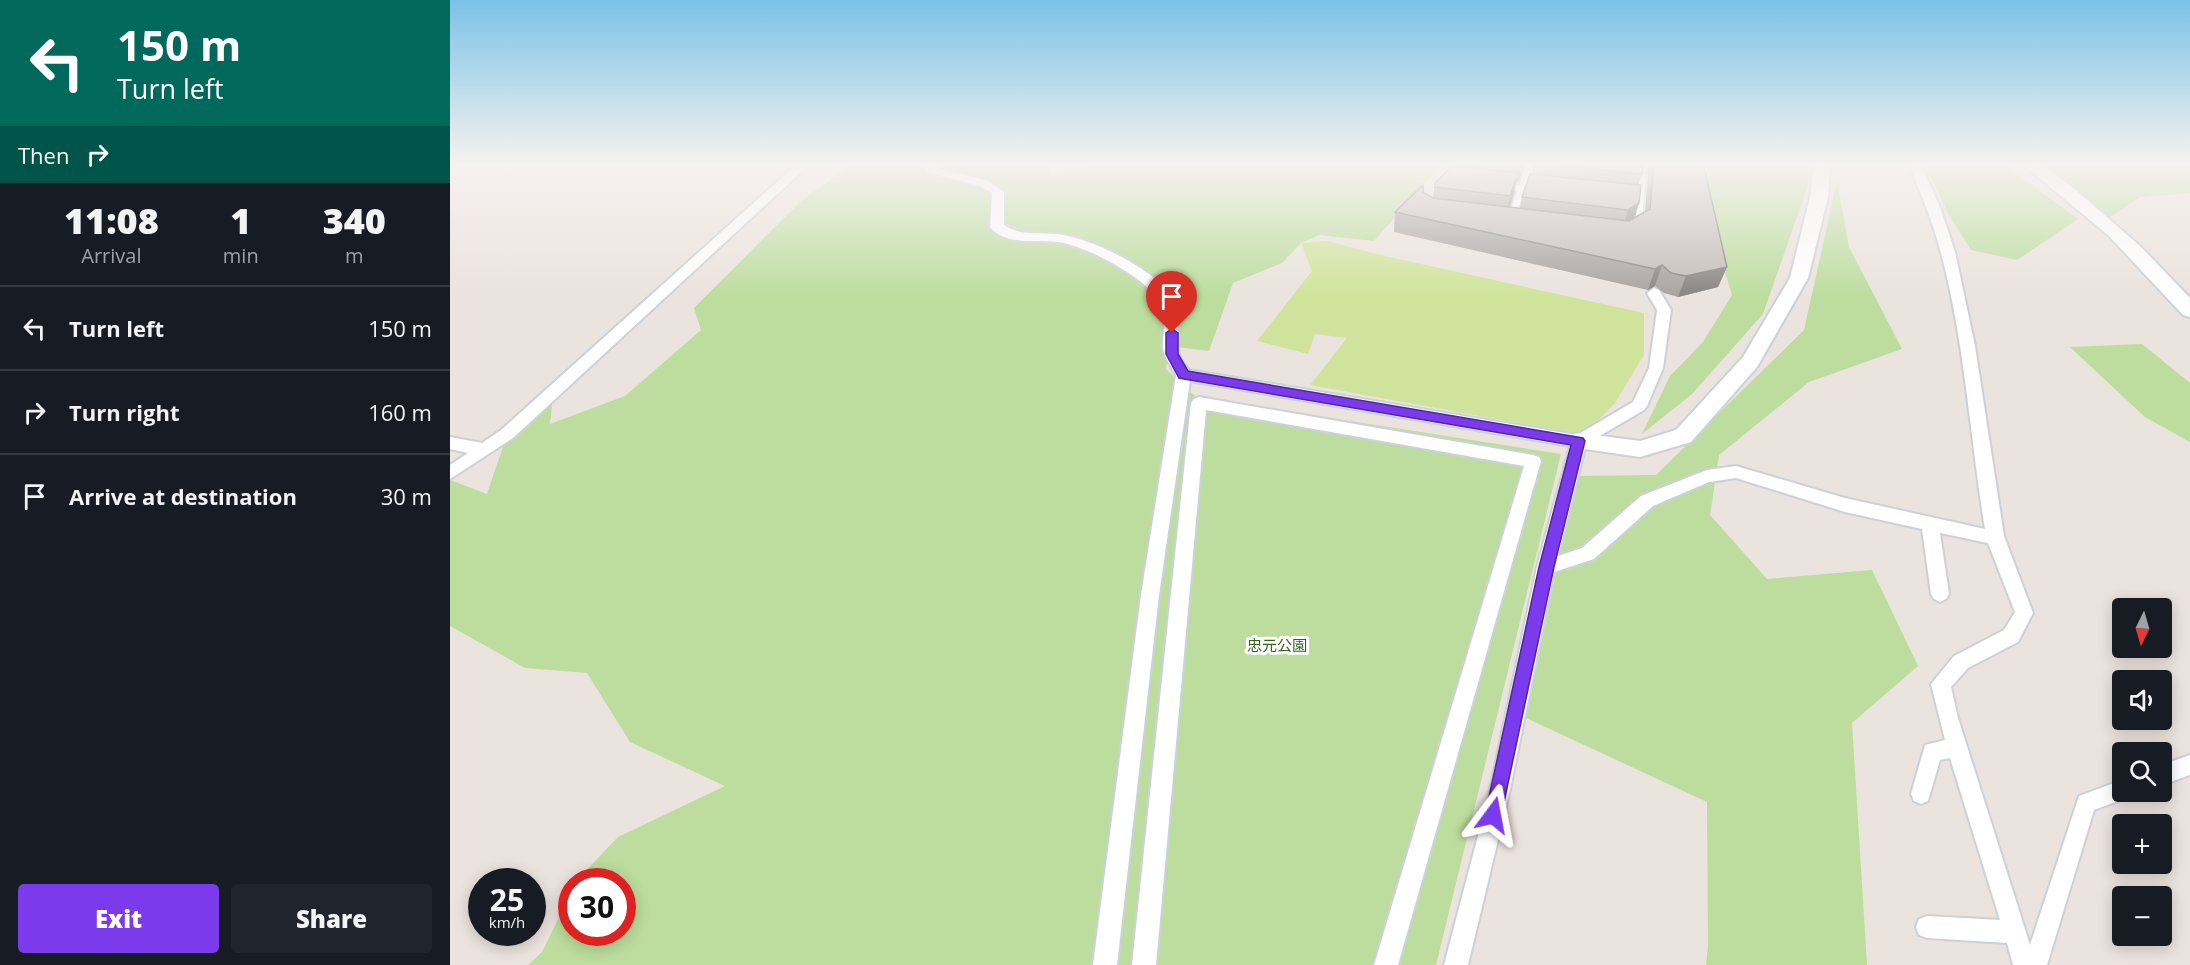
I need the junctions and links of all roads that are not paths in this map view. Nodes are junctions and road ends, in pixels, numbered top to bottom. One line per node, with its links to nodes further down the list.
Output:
1 (756, 208): 15 (street)
2 (998, 208): 12 (street)
3 (1514, 208): 8 (lane)
4 (1639, 208): 9 (lane)
5 (1816, 208): 13 (street)
6 (1933, 208): 18 (street)
7 (2085, 208): 11 (street)
8 (1522, 224)
9 (1633, 232)
10 (1654, 293): 13 (street)
11 (2190, 309)
12 (1184, 375): 13 (street); 28 (street)
13 (1579, 441): 19 (street)
14 (450, 443): 15 (street)
15 (485, 450): 16 (street)
16 (450, 473)
17 (1930, 524): 18 (street); 19 (street); 20 (street)
18 (1996, 538): 21 (street)
19 (1546, 567): 31 (street)
20 (1940, 594)
21 (1956, 747): 24 (street); 27 (street)
22 (2190, 765): 23 (street)
23 (2172, 771)
24 (1921, 794)
25 (2112, 794): 33 (street)
26 (1927, 927): 27 (street)
27 (2014, 932): 32 (street)
28 (1105, 965)
29 (1144, 965): 30 (street)
30 (1386, 965)
31 (1456, 965)
32 (2025, 965)
33 (2035, 965)

